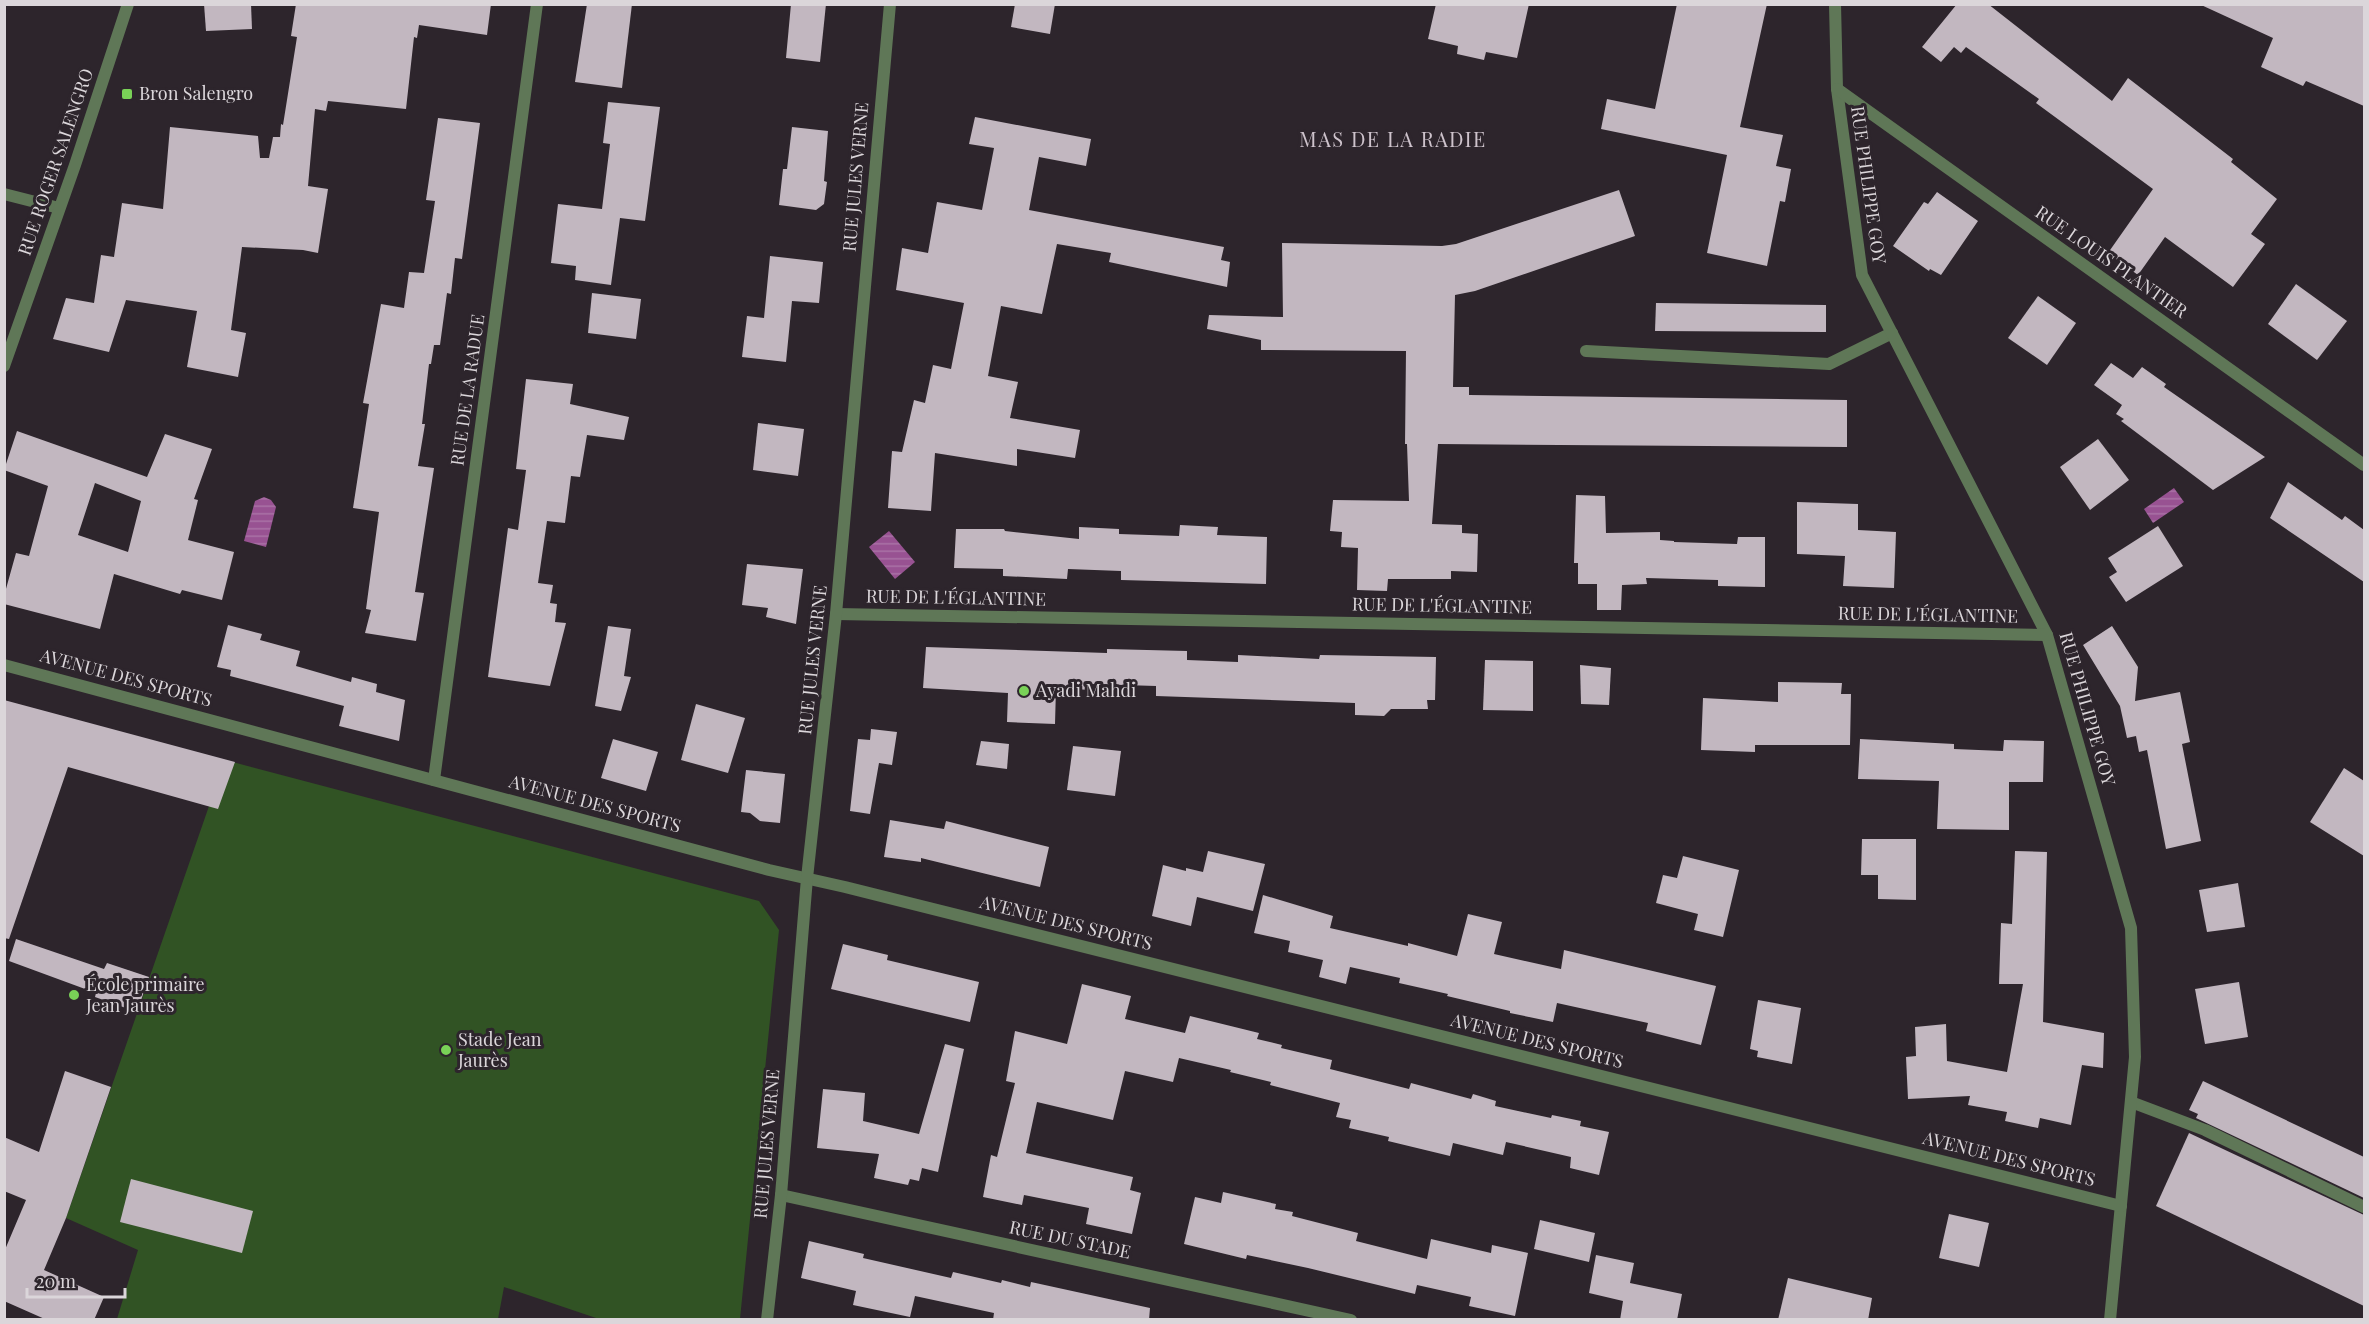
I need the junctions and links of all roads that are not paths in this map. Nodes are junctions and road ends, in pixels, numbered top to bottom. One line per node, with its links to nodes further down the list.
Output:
1 (128, 4): 7 (street, RUE ROGER SALENGRO)
2 (537, 4): 15 (street, RUE DE LA RADUE)
3 (890, 4): 12 (street, RUE JULES VERNE)
4 (1834, 4): 5 (street, RUE PHILIPPE GOY)
5 (1837, 89): 8 (street, RUE PHILIPPE GOY); 11 (street, RUE LOUIS PLANTIER)
6 (4, 195): 7 (street)
7 (59, 208): 10 (street, RUE ROGER SALENGRO)
8 (1892, 333): 9 (street); 13 (street, RUE PHILIPPE GOY)
9 (1586, 351)
10 (4, 366)
11 (2364, 465)
12 (836, 614): 13 (street, RUE DE L'ÉGLANTINE); 16 (street, RUE JULES VERNE)
13 (2047, 635): 17 (street, RUE PHILIPPE GOY)
14 (4, 664): 15 (street, AVENUE DES SPORTS)
15 (434, 780): 16 (street, AVENUE DES SPORTS)
16 (807, 878): 18 (street, RUE JULES VERNE); 19 (street, AVENUE DES SPORTS)
17 (2131, 1102): 19 (street, RUE PHILIPPE GOY); 20 (street)
18 (781, 1195): 21 (street, RUE JULES VERNE); 22 (street, RUE DU STADE)
19 (2121, 1206): 23 (street, RUE PHILIPPE GOY)
20 (2364, 1207)
21 (768, 1320)
22 (1352, 1320)
23 (2110, 1320)

